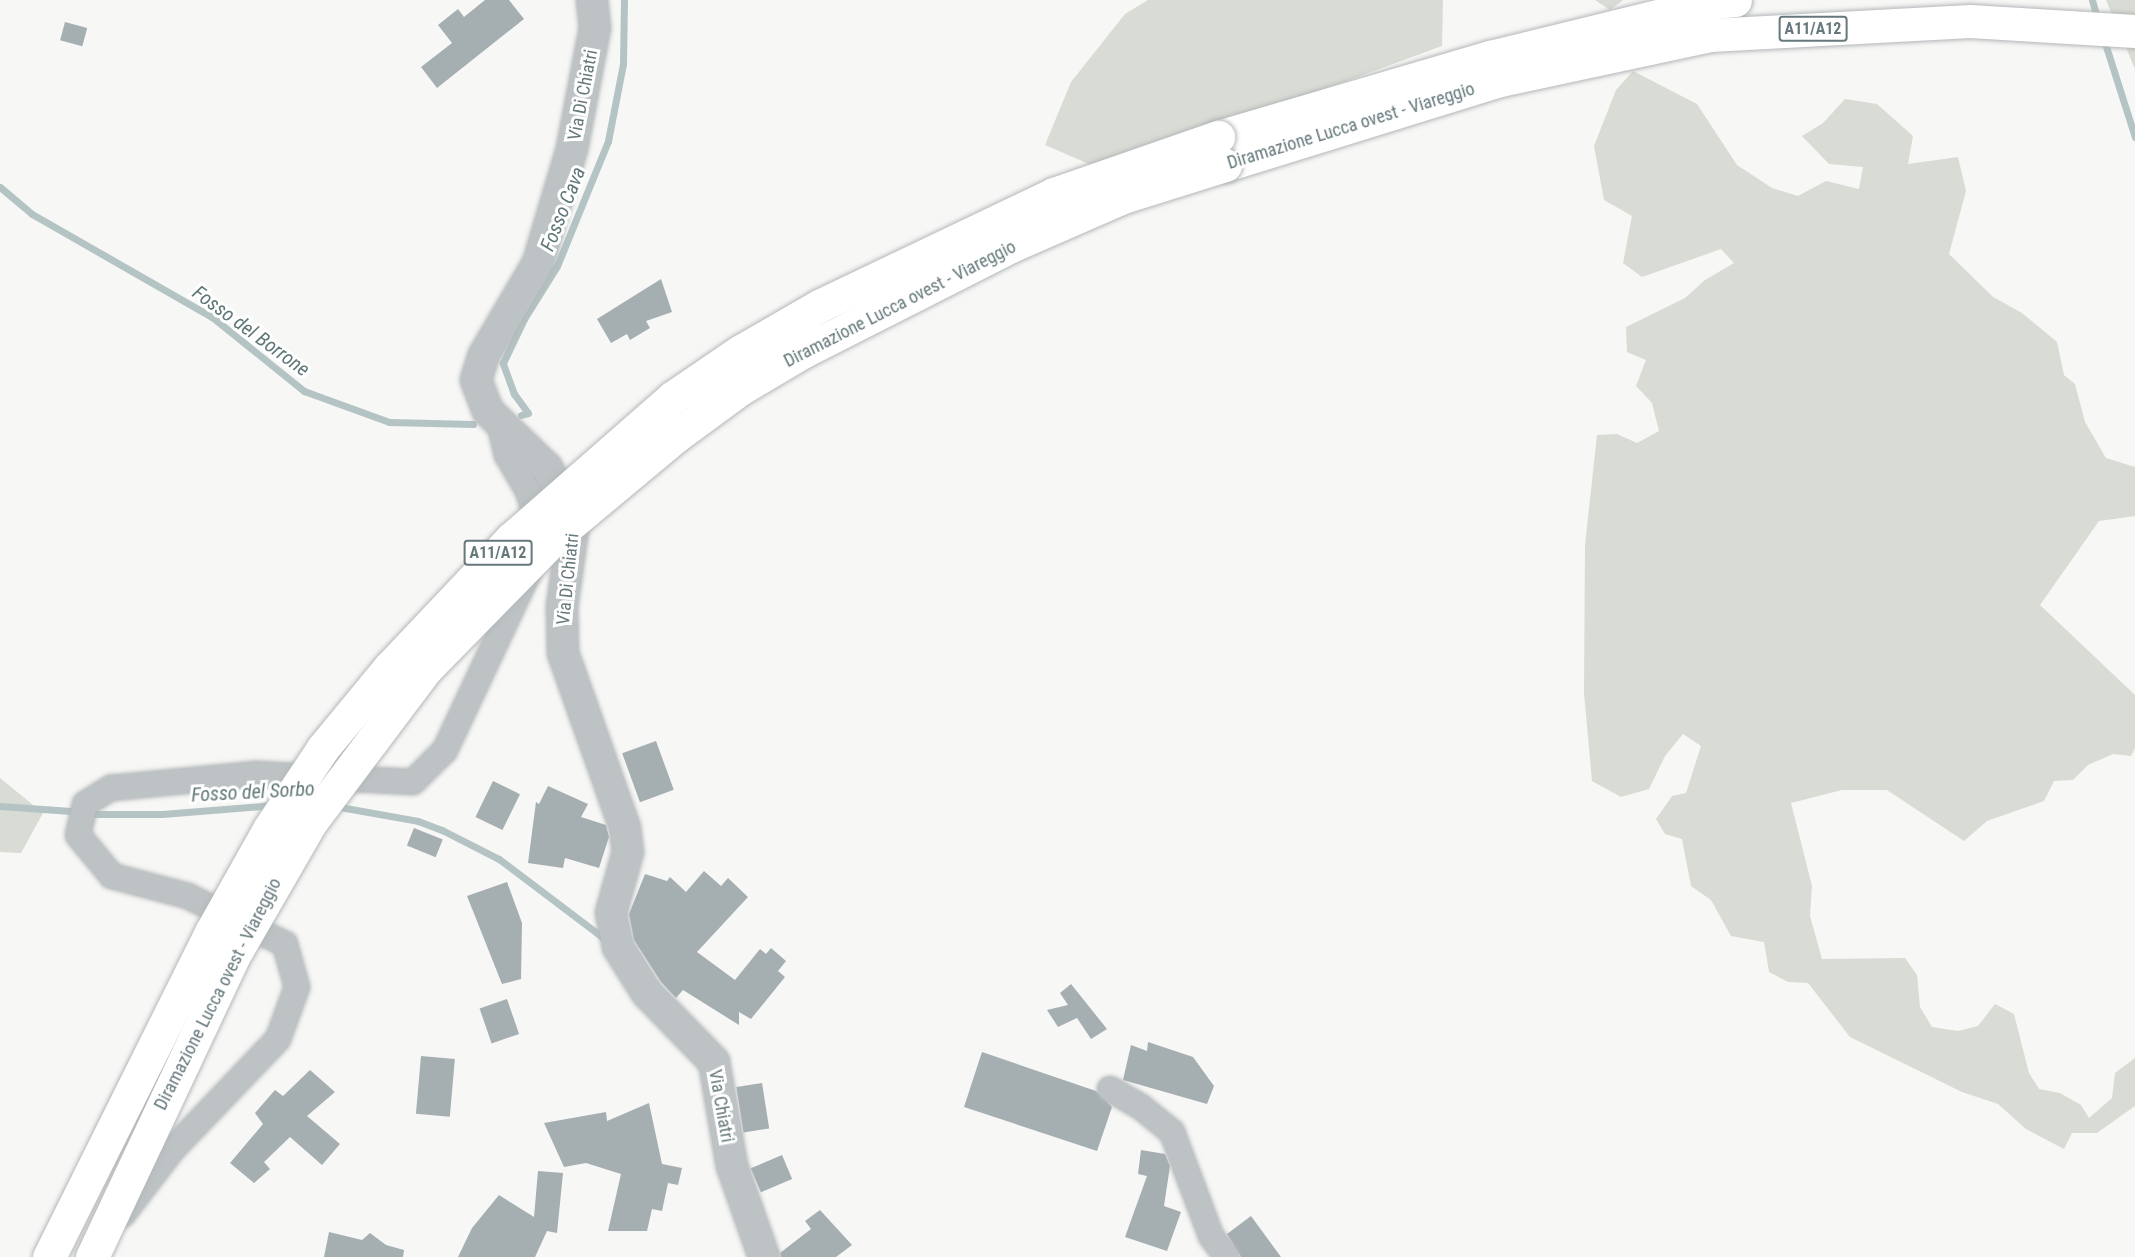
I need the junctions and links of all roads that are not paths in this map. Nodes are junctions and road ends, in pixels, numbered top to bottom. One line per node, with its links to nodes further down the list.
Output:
1 (592, 0): 6 (street, Via Di Chiatri)
2 (1735, 0): 4 (highway, Diramazione Lucca ovest - Viareggio / A11/A12)
3 (2135, 31): 4 (highway, Diramazione Lucca ovest - Viareggio / A11/A12)
4 (1493, 69): 5 (highway, Diramazione Lucca ovest - Viareggio / A11/A12)
5 (1222, 151): 10 (highway, Diramazione Lucca ovest - Viareggio / A11/A12, bridge); 11 (highway, Diramazione Lucca ovest - Viareggio / A11/A12, bridge)
6 (499, 421): 7 (street, Via Di Chiatri); 11 (street)
7 (611, 913): 9 (street, Via Chiatri)
8 (1110, 1089): 12 (street)
9 (760, 1256)
10 (50, 1257)
11 (91, 1257)
12 (1227, 1257)

